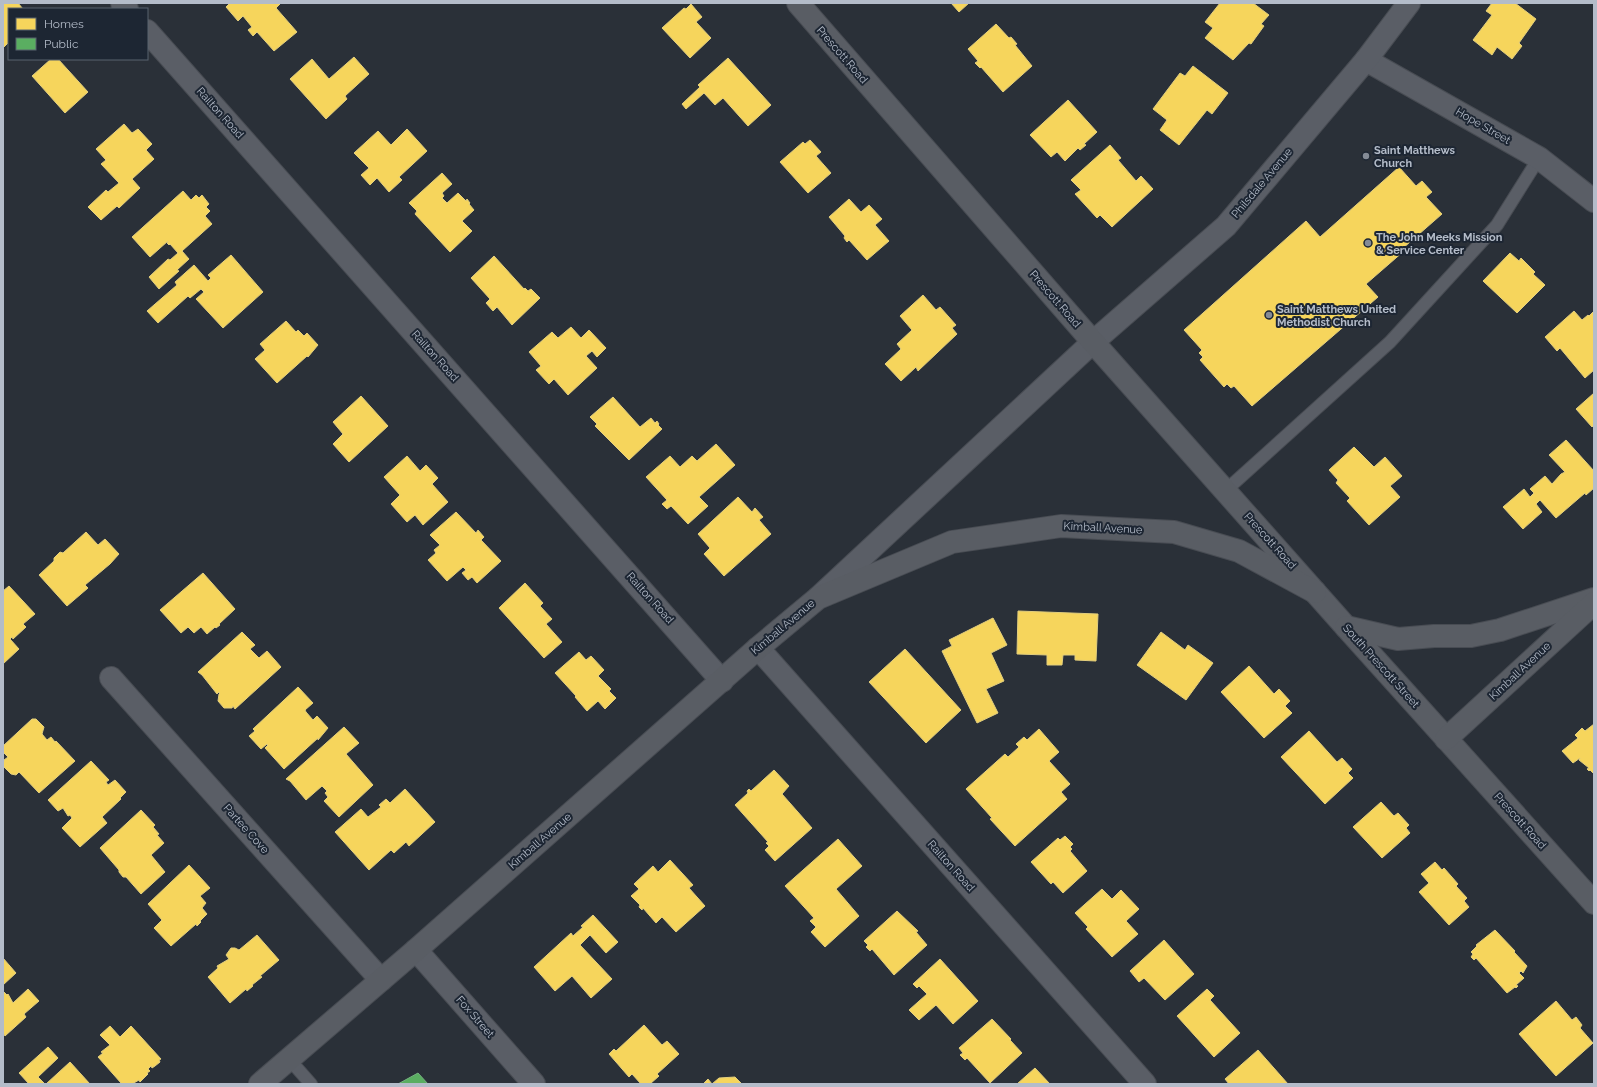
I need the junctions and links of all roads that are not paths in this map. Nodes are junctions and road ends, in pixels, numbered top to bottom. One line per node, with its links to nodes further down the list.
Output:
1 (798, 3): 7 (main road, Prescott Road)
2 (1409, 3): 4 (street, Philsdale Avenue)
3 (148, 32): 16 (street, Railton Road)
4 (1366, 60): 5 (street, Hope Street); 7 (street, Philsdale Avenue)
5 (1539, 158): 6 (street, Hope Street); 8 (lane)
6 (1594, 201)
7 (1093, 342): 8 (main road, Prescott Road); 10 (street, Kimball Avenue)
8 (1225, 491): 9 (main road, Prescott Road)
9 (1315, 592): 10 (main road, Kimball Avenue); 13 (main road, South Prescott Street)
10 (818, 598): 14 (main road, Kimball Avenue)
11 (1594, 599): 13 (main road)
12 (1594, 603): 17 (main road, Kimball Avenue)
13 (1346, 627): 17 (main road, South Prescott Street)
14 (758, 648): 16 (main road, Kimball Avenue); 25 (street, Railton Road)
15 (111, 678): 20 (street, Partee Cove)
16 (722, 681): 19 (main road, Kimball Avenue)
17 (1446, 739): 18 (main road, Prescott Road)
18 (1594, 903)
19 (416, 950): 20 (main road, Kimball Avenue); 24 (street, Fox Street)
20 (381, 980): 21 (main road, Kimball Avenue)
21 (289, 1059): 22 (main road, Kimball Avenue); 23 (lane)
22 (260, 1084)
23 (311, 1084)
24 (534, 1084)
25 (1144, 1084)

